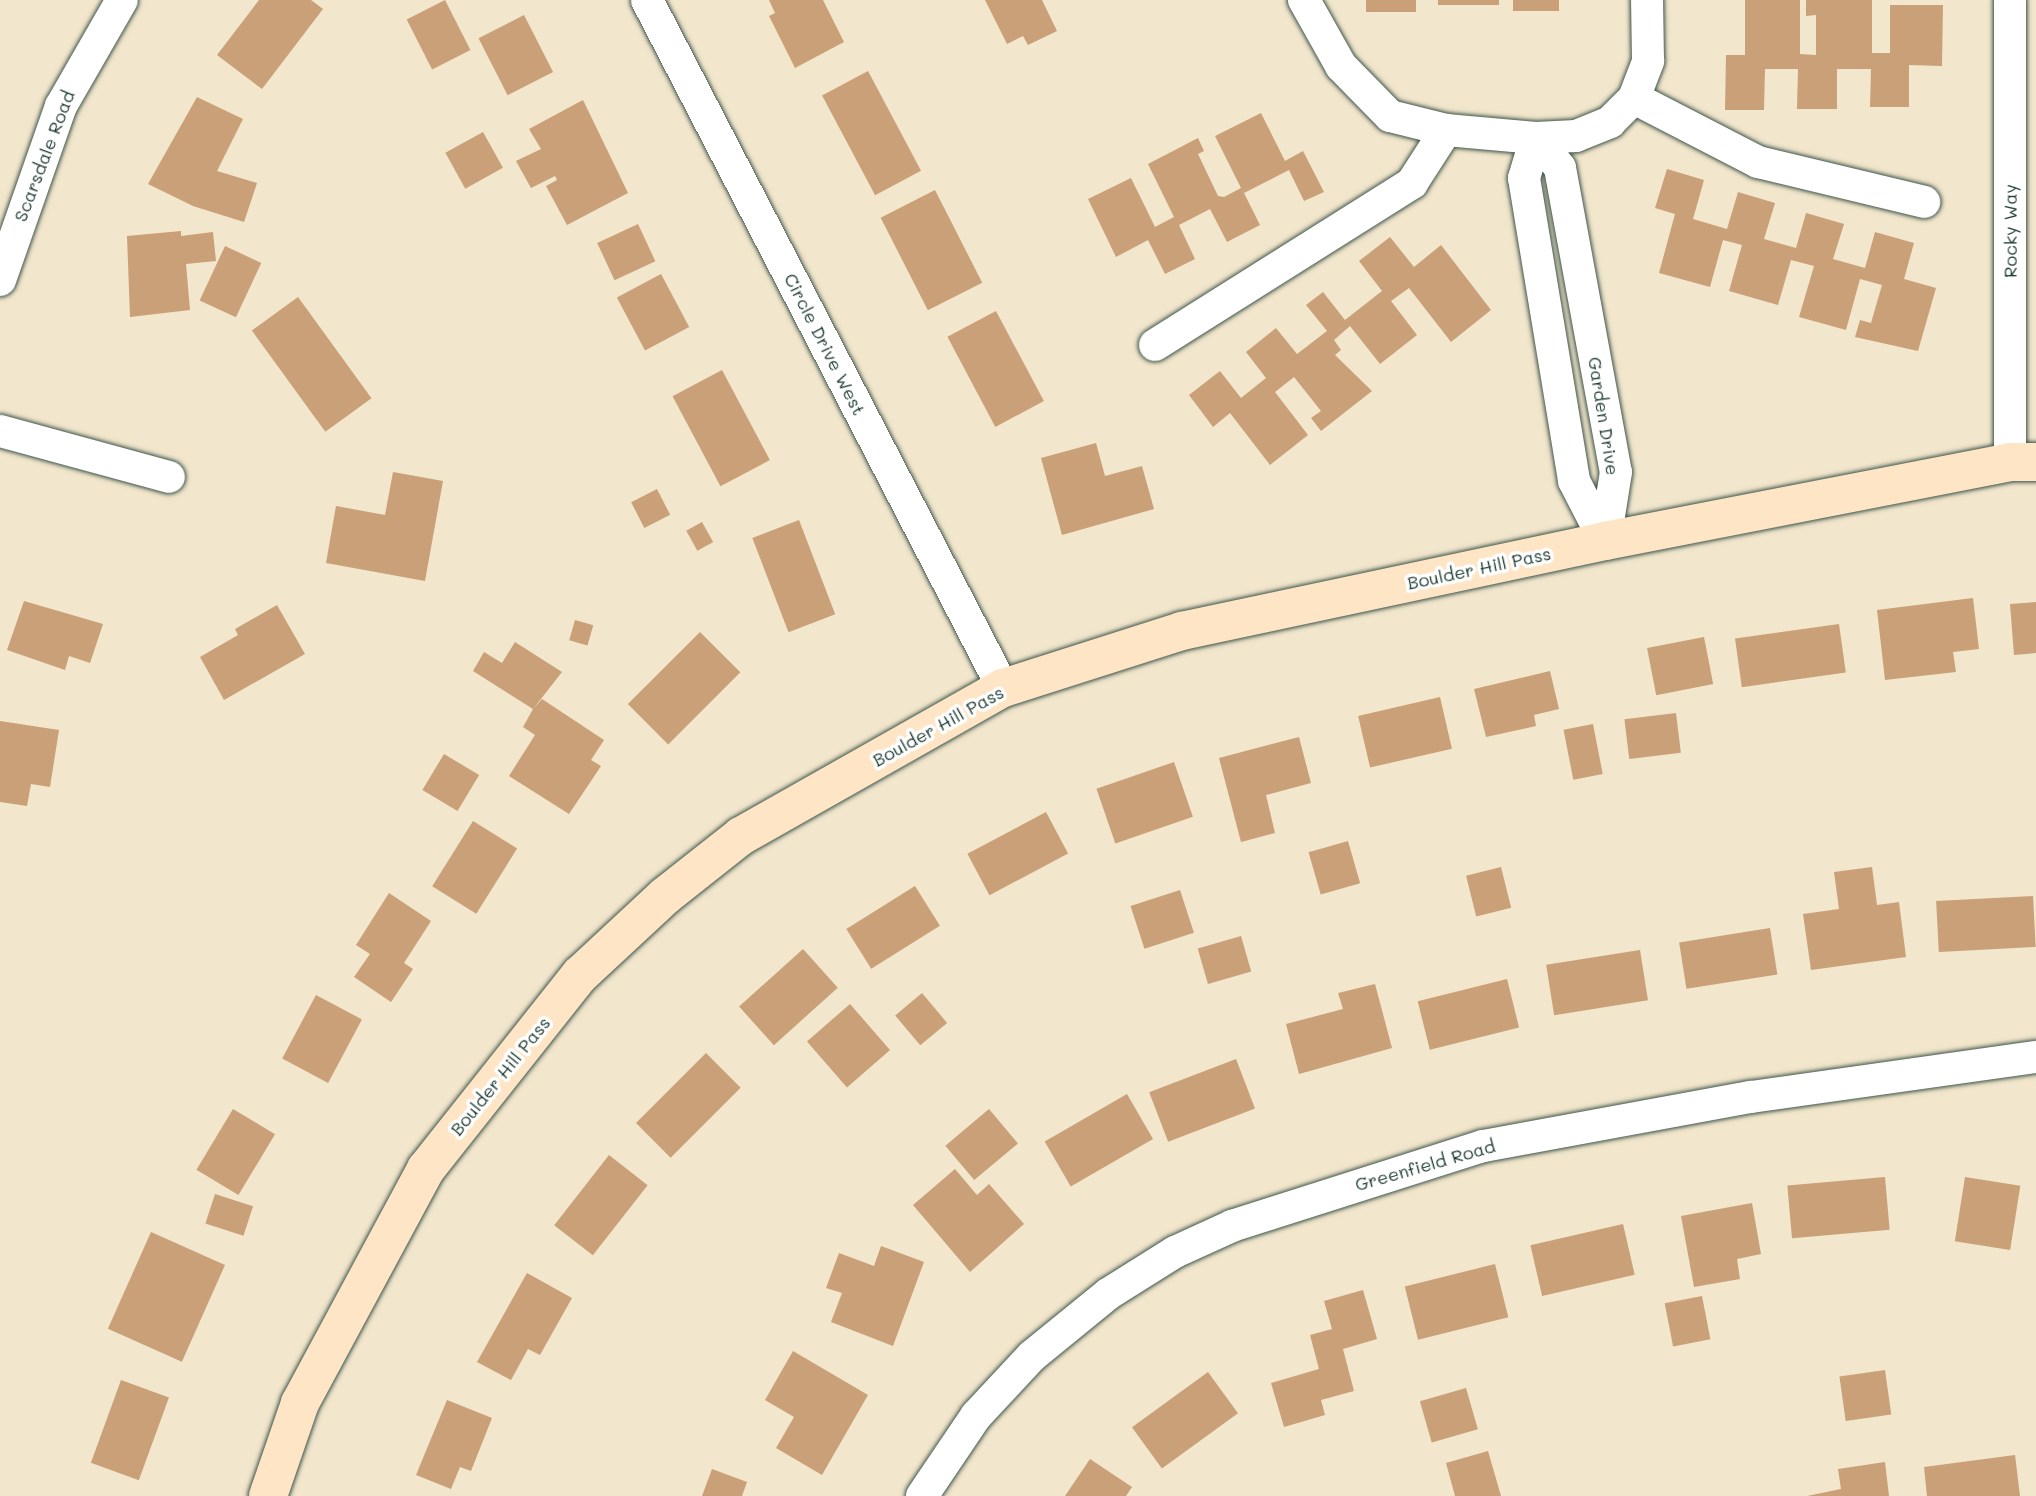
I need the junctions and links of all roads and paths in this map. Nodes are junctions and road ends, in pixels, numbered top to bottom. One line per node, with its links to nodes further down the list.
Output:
1 (122, 0): 10 (street, Scarsdale Road)
2 (647, 0): 16 (street, Circle Drive West)
3 (1304, 0): 7 (street)
4 (1647, 0): 6 (street)
5 (2010, 0): 13 (street, Rocky Way)
6 (1634, 98): 8 (street); 9 (street)
7 (1446, 130): 8 (street); 11 (street)
8 (1536, 138): 15 (street); 15 (street, Garden Drive)
9 (1924, 202)
10 (0, 280)
11 (1155, 345)
12 (0, 431): 14 (street)
13 (2023, 462): 15 (street, Boulder Hill Pass)
14 (169, 477)
15 (1605, 541): 16 (street, Boulder Hill Pass)
16 (1003, 688): 18 (street, Boulder Hill Pass)
17 (2036, 1057): 19 (street, Greenfield Road)
18 (268, 1496)
19 (922, 1496)

